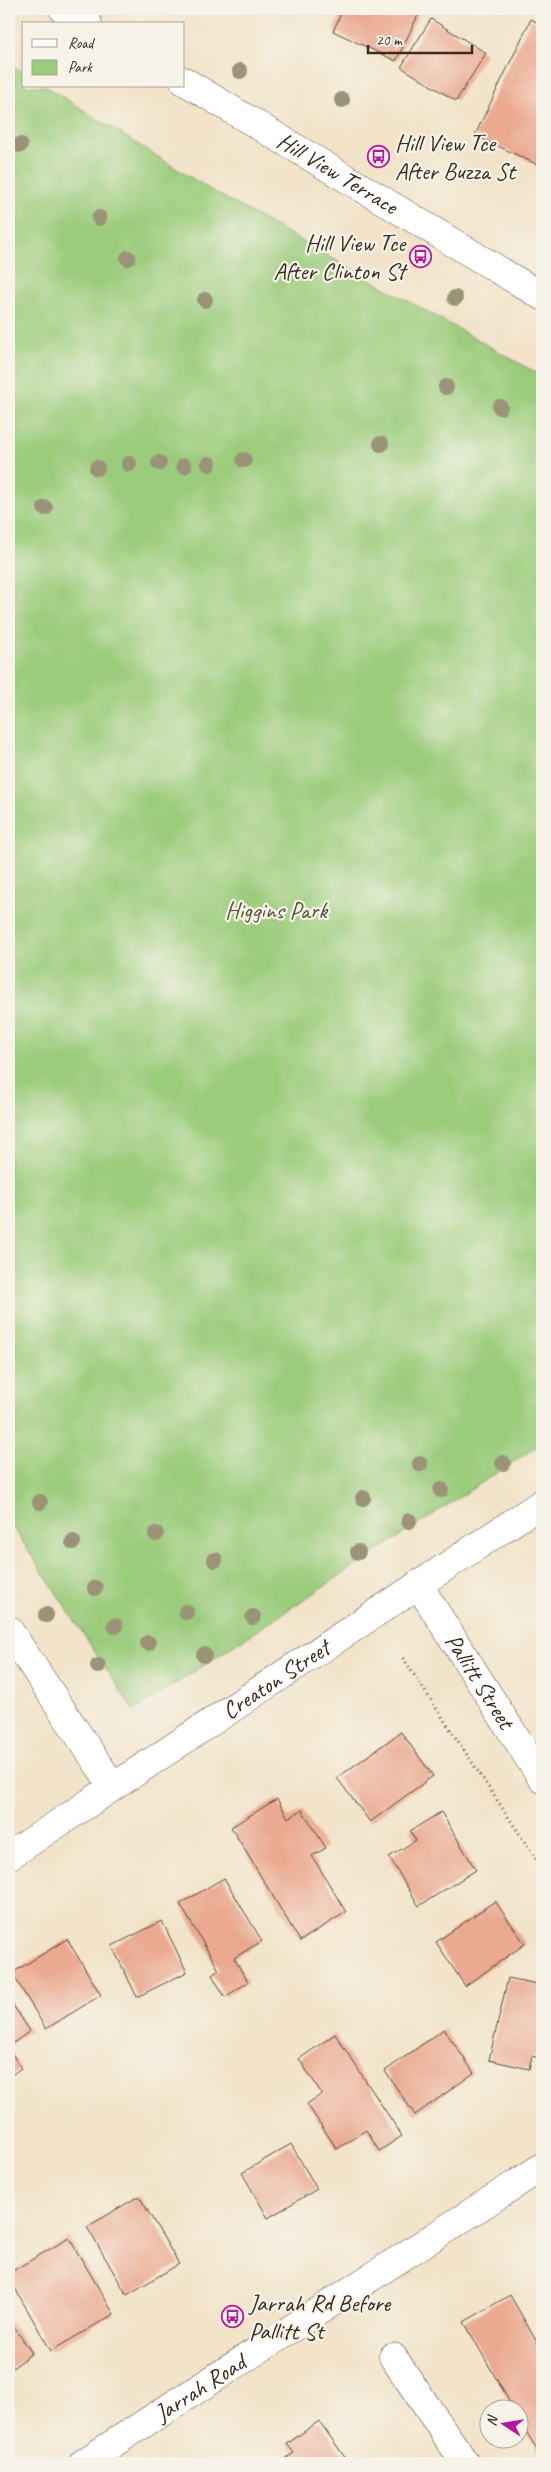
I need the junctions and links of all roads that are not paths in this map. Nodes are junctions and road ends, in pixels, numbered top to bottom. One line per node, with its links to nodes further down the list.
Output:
1 (63, 9): 2 (street)
2 (85, 22)
3 (185, 82): 4 (street, Hill View Terrace)
4 (542, 296)
5 (542, 1504): 6 (street, Creaton Street)
6 (418, 1584): 8 (street, Pallitt Street); 9 (street, Creaton Street)
7 (9, 1630): 9 (street)
8 (542, 1779)
9 (113, 1787): 10 (street, Creaton Street)
10 (9, 1856)
11 (542, 2167): 13 (street, Jarrah Road)
12 (393, 2357): 14 (street)
13 (83, 2463)
14 (466, 2463)

